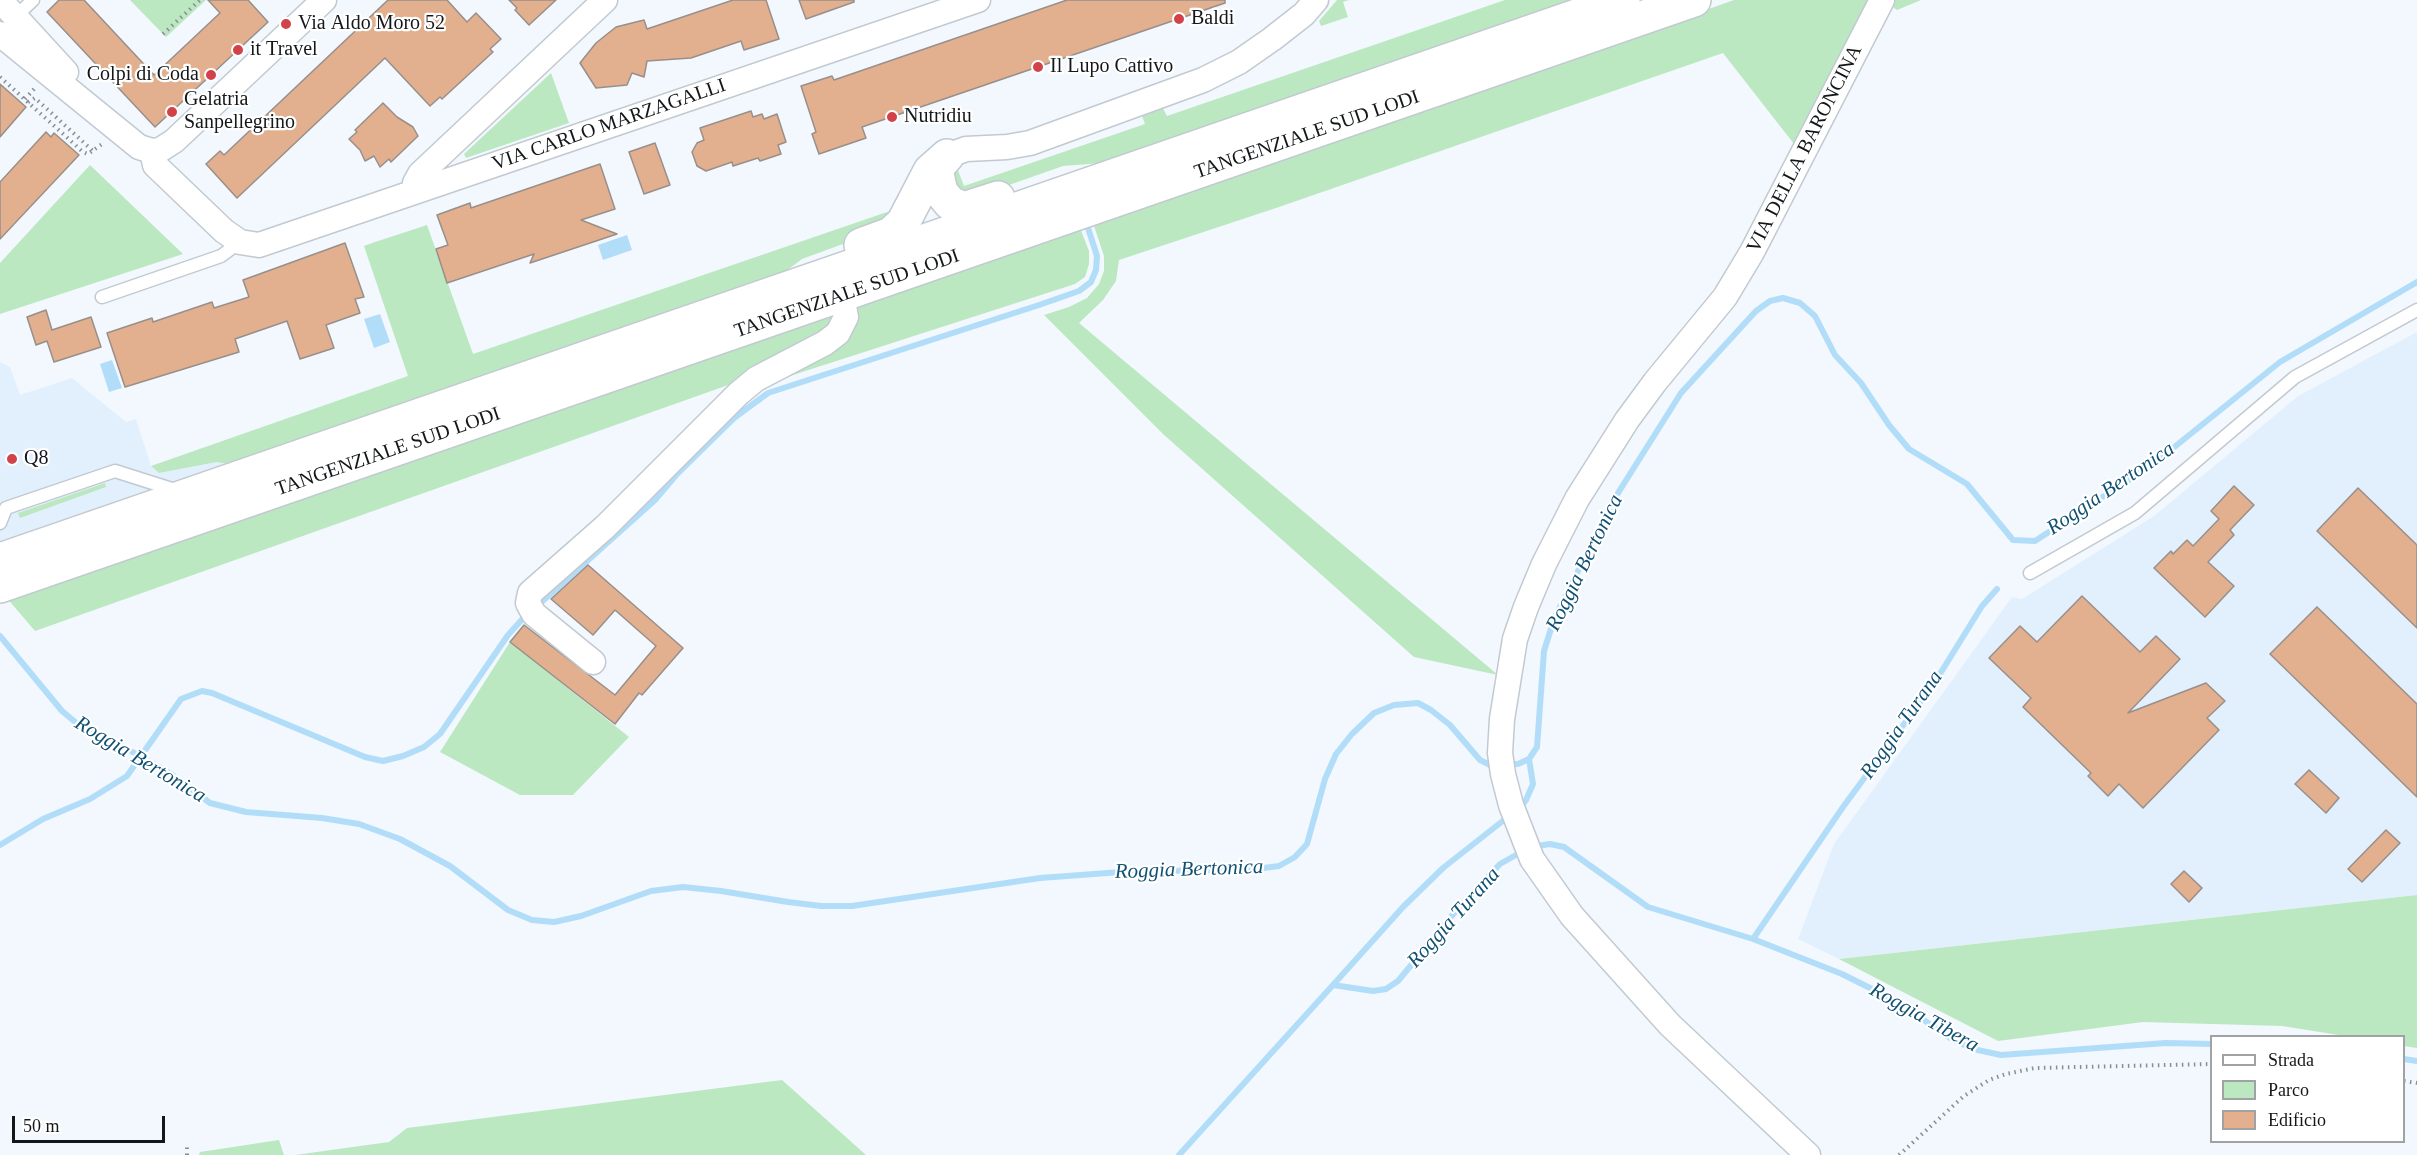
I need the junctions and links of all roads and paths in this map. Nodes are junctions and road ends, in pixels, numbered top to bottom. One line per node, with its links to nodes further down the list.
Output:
1 (33, 0): 10 (lane)
2 (200, 0): 11 (path)
3 (324, 0): 16 (street)
4 (605, 0): 20 (street)
5 (978, 0): 20 (street, VIA CARLO MARZAGALLI)
6 (1316, 0): 18 (street)
7 (1623, 0): 19 (highway, TANGENZIALE SUD LODI)
8 (1694, 0): 23 (highway, TANGENZIALE SUD LODI)
9 (1882, 0): 35 (street, VIA DELLA BARONCINA)
10 (6, 11): 16 (street)
11 (163, 34)
12 (0, 77): 14 (path)
13 (32, 92): 14 (path)
14 (26, 101): 15 (path); 17 (path)
15 (93, 151)
16 (152, 151): 21 (street)
17 (83, 152)
18 (947, 156): 19 (highway); 22 (highway)
19 (1102, 181): 22 (highway, TANGENZIALE SUD LODI)
20 (417, 190): 21 (street, VIA CARLO MARZAGALLI)
21 (240, 242): 24 (lane)
22 (787, 290): 26 (highway, TANGENZIALE SUD LODI)
23 (842, 296): 30 (highway, TANGENZIALE SUD LODI); 31 (street)
24 (102, 297)
25 (2417, 310): 29 (lane)
26 (191, 495): 27 (lane); 28 (highway, TANGENZIALE SUD LODI)
27 (0, 523)
28 (0, 560)
29 (2030, 573)
30 (0, 586)
31 (593, 662)
32 (2210, 1064): 36 (path)
33 (187, 1145): 34 (path)
34 (187, 1155)
35 (1808, 1155)
36 (1899, 1155)

